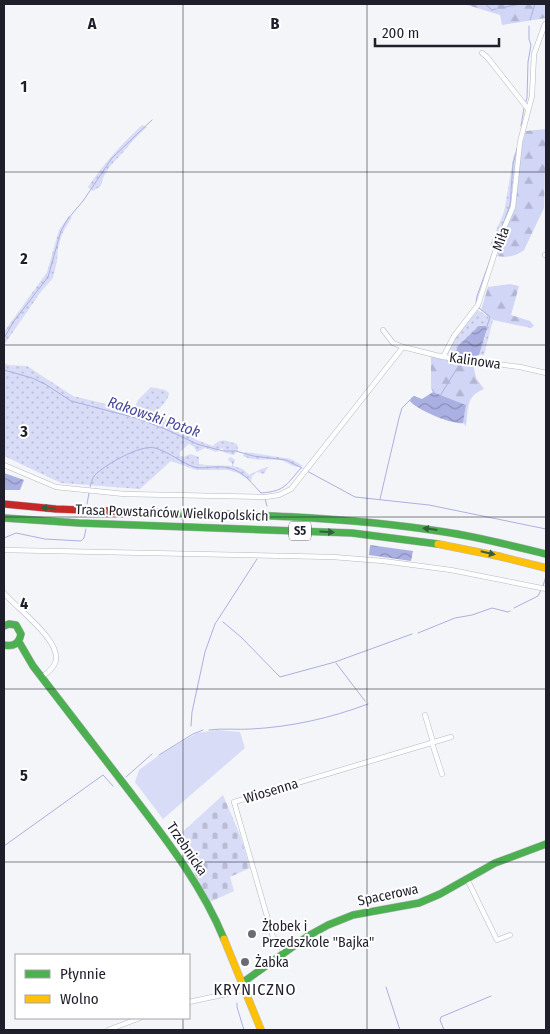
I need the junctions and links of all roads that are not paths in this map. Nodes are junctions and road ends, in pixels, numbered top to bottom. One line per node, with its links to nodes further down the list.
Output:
1 (545, 24): 3 (street, Miła)
2 (482, 53): 3 (street)
3 (528, 109): 6 (street, Miła)
4 (382, 330): 5 (street)
5 (403, 347): 6 (street, Kalinowa); 8 (street)
6 (443, 356): 7 (street, Kalinowa)
7 (546, 373)
8 (4, 465)
9 (4, 503): 12 (main road, Trasa Powstańców Wielkopolskich / S5, one-way to 9)
10 (4, 518): 13 (main road, Trasa Powstańców Wielkopolskich / S5, one-way to 13)
11 (4, 550): 14 (street)
12 (546, 554)
13 (546, 568)
14 (546, 589)
15 (4, 593): 19 (street)
16 (5, 624): 17 (main road)
17 (16, 644): 18 (main road); 19 (main road, Trzebnicka)
18 (4, 645)
19 (42, 677): 28 (main road, Trzebnicka)
20 (425, 716): 22 (street)
21 (451, 737): 22 (street, Wiosenna)
22 (433, 743): 23 (street); 27 (street, Wiosenna)
23 (442, 774)
24 (546, 844): 25 (main road, Spacerowa)
25 (467, 879): 26 (street); 27 (main road, Spacerowa)
26 (510, 935)
27 (285, 954): 28 (main road, Spacerowa)
28 (244, 986): 29 (street); 32 (main road, Trzebnicka)
29 (190, 1002)
30 (137, 1019): 31 (street)
31 (108, 1030)
32 (261, 1030)

